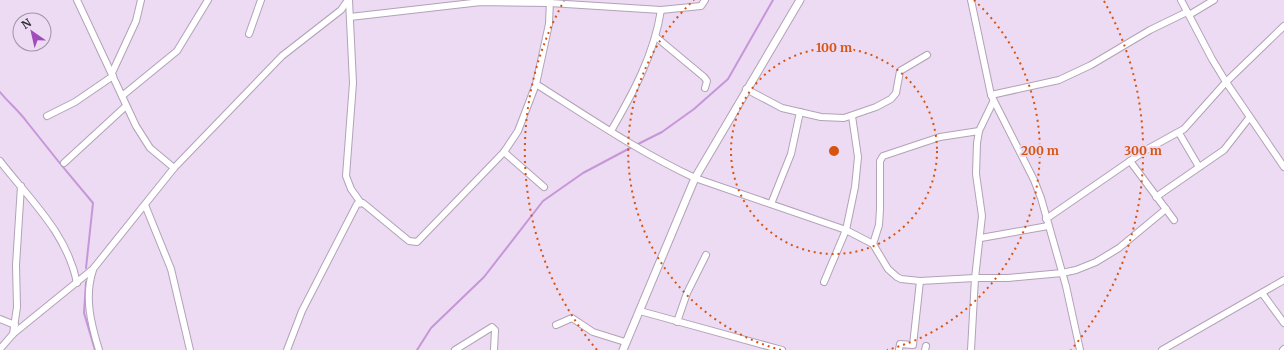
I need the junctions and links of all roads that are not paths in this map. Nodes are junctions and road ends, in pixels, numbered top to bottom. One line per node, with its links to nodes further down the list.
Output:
1 (77, 0): 22 (street)
2 (141, 0): 22 (street)
3 (208, 0): 28 (street)
4 (261, 0): 19 (street)
5 (349, 0): 17 (street); 44 (street)
6 (632, 0): 14 (street)
7 (705, 0): 15 (street)
8 (800, 0): 26 (street)
9 (971, 0): 27 (street)
10 (1181, 0): 16 (street)
11 (1214, 0): 16 (street)
12 (550, 1): 13 (street); 17 (street); 24 (street)
13 (619, 3): 14 (street)
14 (632, 8): 15 (street)
15 (661, 10): 20 (street)
16 (1188, 14): 23 (street); 27 (street)
17 (350, 17): 49 (street)
18 (1284, 26): 23 (street)
19 (248, 34)
20 (656, 37): 25 (street); 36 (street)
21 (927, 55): 33 (street)
22 (112, 74): 28 (street); 32 (street)
23 (1226, 82): 34 (street); 37 (street)
24 (536, 84): 36 (street); 38 (street)
25 (705, 88)
26 (746, 89): 31 (street); 45 (street)
27 (991, 95): 29 (street)
28 (122, 96): 30 (street)
29 (993, 102): 35 (street); 54 (street)
30 (126, 106): 41 (street); 44 (street)
31 (800, 112): 33 (street); 50 (street)
32 (47, 116)
33 (852, 116): 55 (street)
34 (1249, 118): 42 (street); 43 (street)
35 (979, 131): 56 (street); 57 (street)
36 (611, 132): 45 (street)
37 (1179, 133): 40 (street); 43 (street)
38 (504, 152): 47 (street); 49 (street)
39 (0, 161): 46 (street)
40 (1130, 161): 48 (street); 54 (street)
41 (64, 163)
42 (1283, 163)
43 (1199, 167): 48 (street)
44 (174, 168): 51 (street)
45 (695, 178): 50 (street); 67 (street)
46 (20, 186): 65 (street); 71 (street)
47 (544, 187)
48 (1156, 197): 52 (street)
49 (361, 203): 78 (street)
50 (771, 204): 55 (street)
51 (144, 205): 59 (street); 77 (street)
52 (1166, 209): 53 (street); 60 (street)
53 (1174, 220)
54 (1047, 223): 56 (street); 60 (street)
55 (846, 230): 57 (street); 64 (street)
56 (981, 238): 61 (street)
57 (873, 244): 63 (street)
58 (706, 254): 69 (street)
59 (94, 269): 65 (street); 76 (street)
60 (1062, 273): 61 (street); 85 (street)
61 (976, 278): 63 (street); 84 (street)
62 (1284, 280): 66 (street)
63 (920, 281): 83 (street)
64 (824, 282)
65 (77, 283): 73 (street)
66 (1262, 293): 70 (street); 86 (street)
67 (640, 311): 69 (street); 74 (street)
68 (0, 319): 71 (street)
69 (677, 322): 82 (street)
70 (1284, 323)
71 (15, 325): 73 (street)
72 (556, 325): 74 (street)
73 (13, 334): 75 (street)
74 (625, 342): 81 (street)
75 (0, 349)
76 (100, 350)
77 (190, 350)
78 (287, 350)
79 (455, 350): 80 (street)
80 (494, 350)
81 (623, 350)
82 (782, 350)
83 (899, 350)
84 (971, 350)
85 (1080, 350)
86 (1162, 350)

